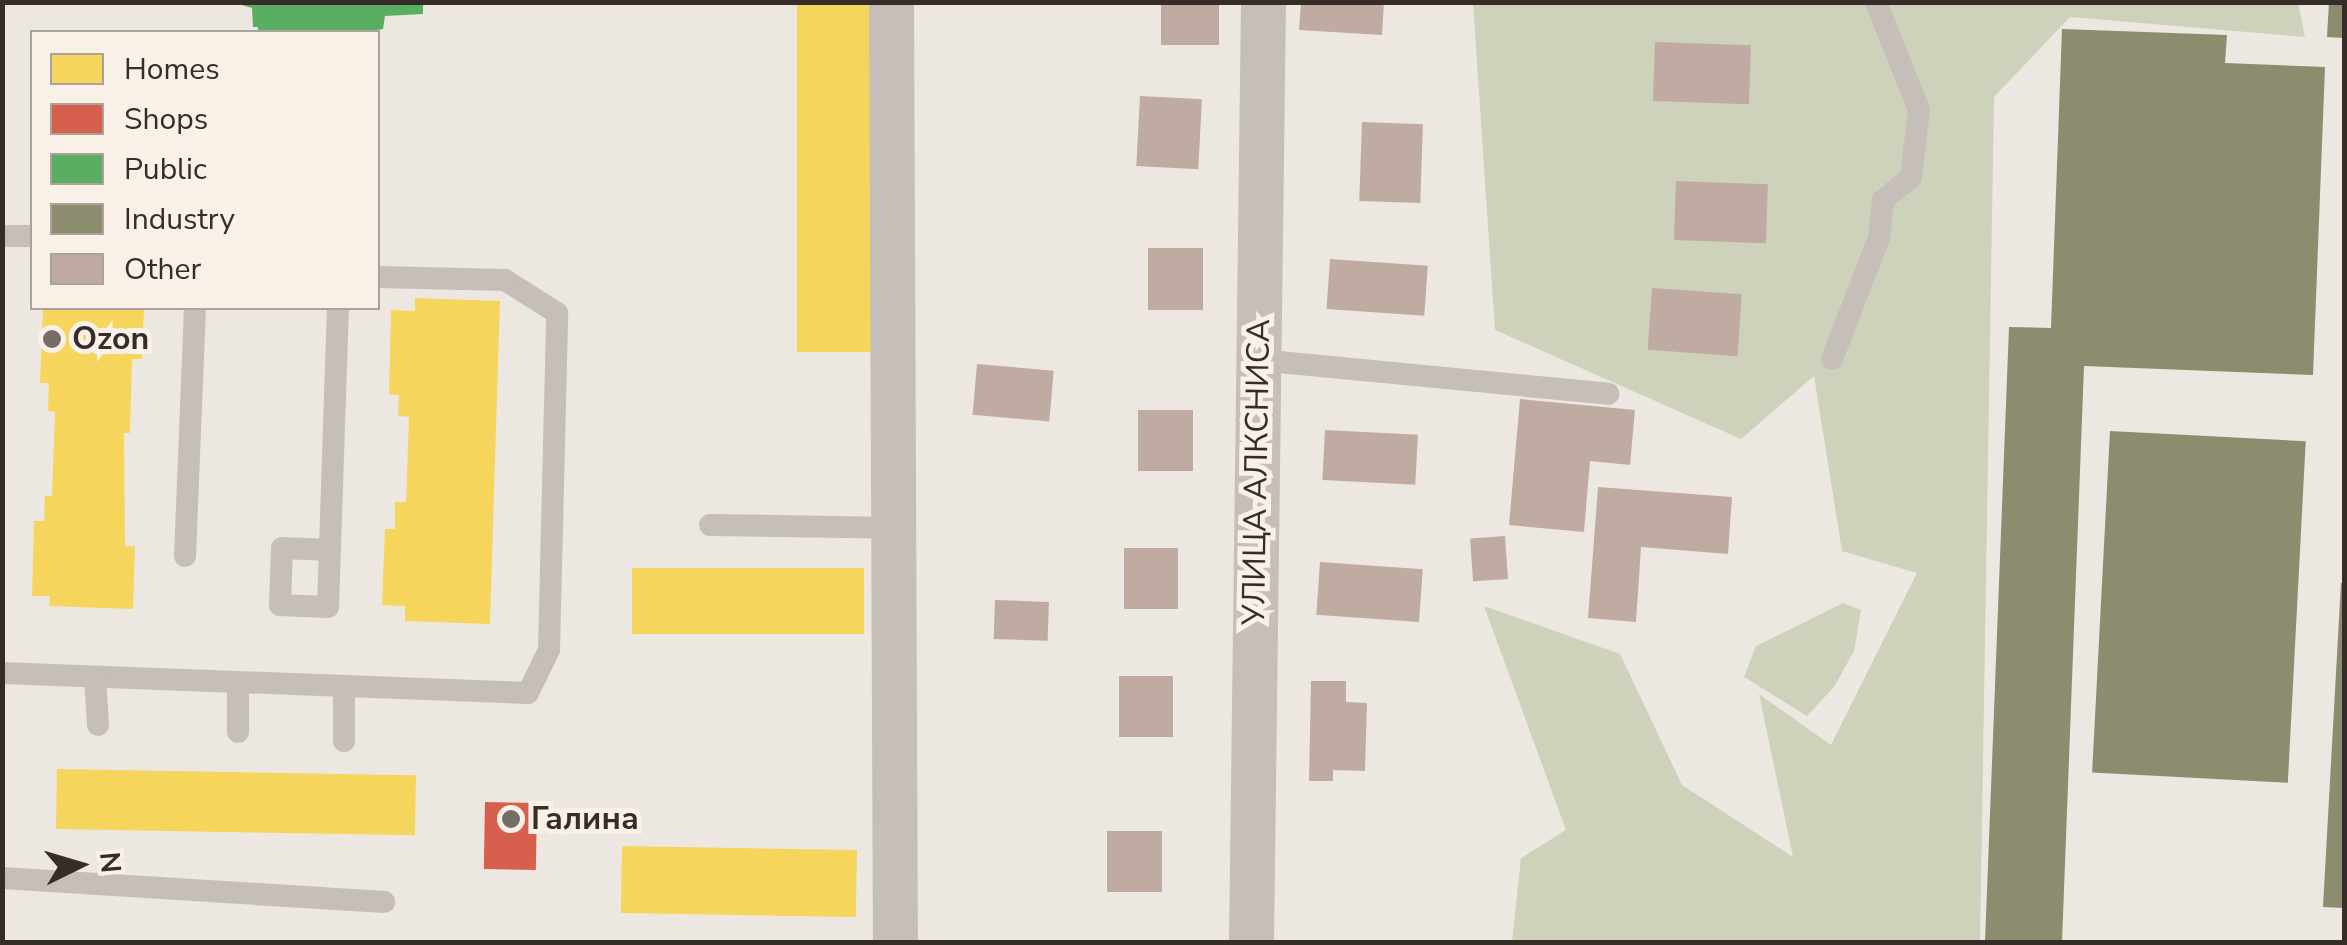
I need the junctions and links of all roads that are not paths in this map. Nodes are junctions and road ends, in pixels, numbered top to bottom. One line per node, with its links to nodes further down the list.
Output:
1 (892, 2): 13 (street)
2 (1263, 2): 10 (street, УЛИЦА АЛКСНИСА)
3 (1876, 2): 9 (lane)
4 (2, 236): 5 (lane)
5 (30, 236)
6 (380, 278): 19 (lane)
7 (195, 310): 15 (lane)
8 (338, 310): 14 (lane)
9 (1832, 359)
10 (1258, 360): 11 (lane); 26 (street, УЛИЦА АЛКСНИСА)
11 (1608, 394)
12 (710, 525): 13 (lane)
13 (893, 528): 25 (street)
14 (330, 550)
15 (185, 556)
16 (2, 673): 17 (lane)
17 (96, 677): 18 (lane); 20 (lane)
18 (238, 682): 19 (lane); 21 (lane)
19 (344, 686): 22 (lane)
20 (98, 725)
21 (238, 732)
22 (344, 741)
23 (2, 878): 24 (lane)
24 (384, 902)
25 (895, 942)
26 (1250, 942)

